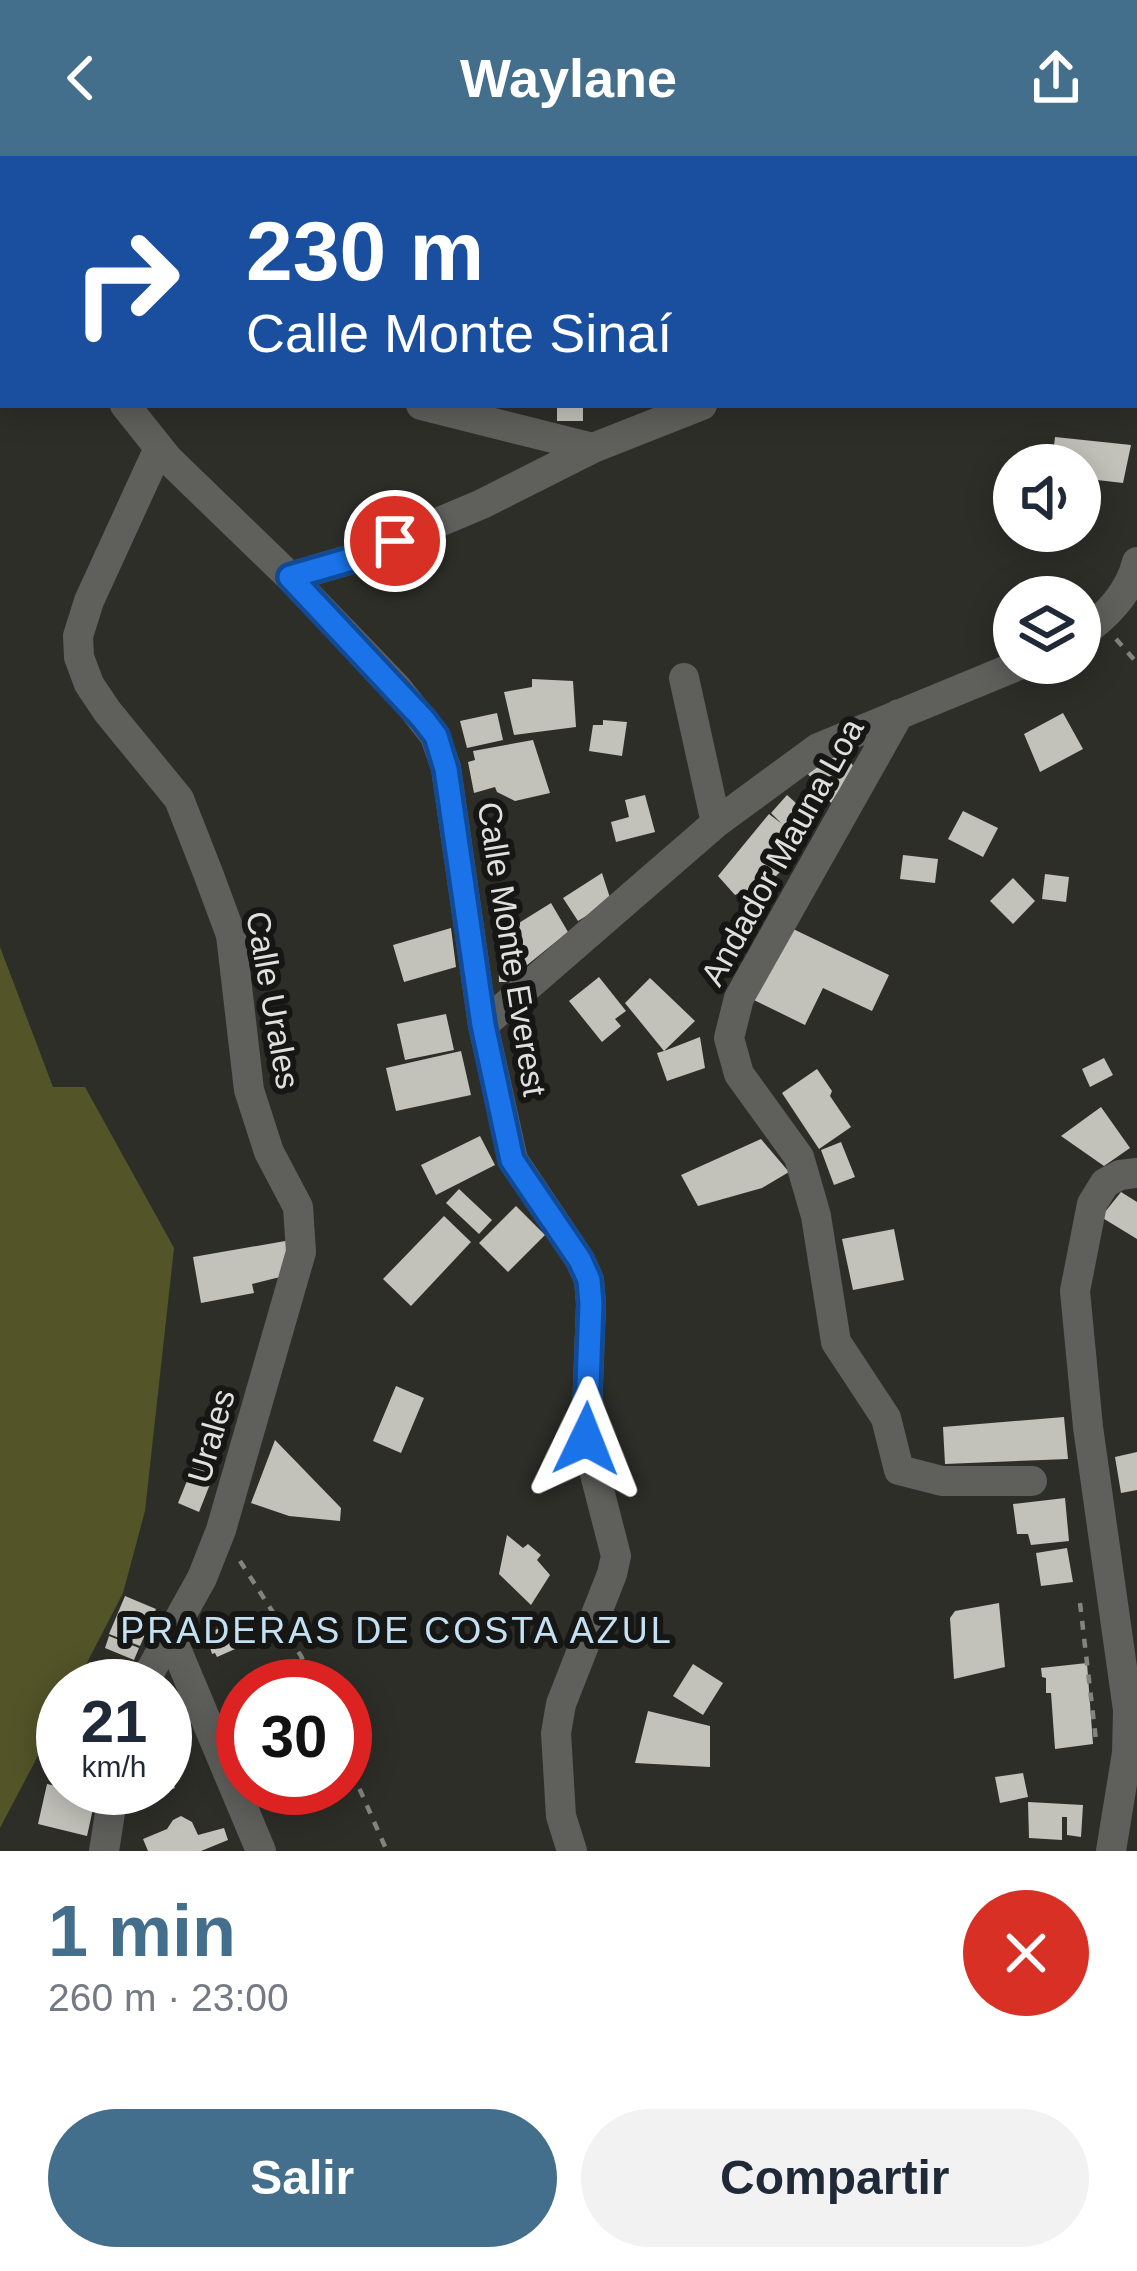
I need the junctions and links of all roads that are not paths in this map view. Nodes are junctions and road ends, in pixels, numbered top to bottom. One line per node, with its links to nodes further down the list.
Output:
1 (126, 408): 4 (street, Calle Monte Everest)
2 (434, 408): 5 (street)
3 (694, 408): 5 (street)
4 (159, 448): 7 (street, Calle Monte Everest); 15 (street, Calle Urales)
5 (592, 448): 7 (street)
6 (1137, 562): 8 (street)
7 (290, 577): 13 (street, Calle Monte Everest)
8 (1101, 621)
9 (993, 676): 11 (street)
10 (684, 678): 12 (street)
11 (899, 714): 12 (street); 16 (street, Andador Mauna Loa)
12 (716, 824): 13 (street)
13 (483, 1025): 22 (street, Calle Monte Everest)
14 (1137, 1173): 23 (street)
15 (301, 1252): 17 (street, Urales)
16 (1032, 1480)
17 (170, 1632): 18 (street, Urales); 21 (street)
18 (156, 1659)
19 (110, 1815): 20 (street)
20 (104, 1851)
21 (261, 1851)
22 (572, 1851)
23 (1112, 1851)

